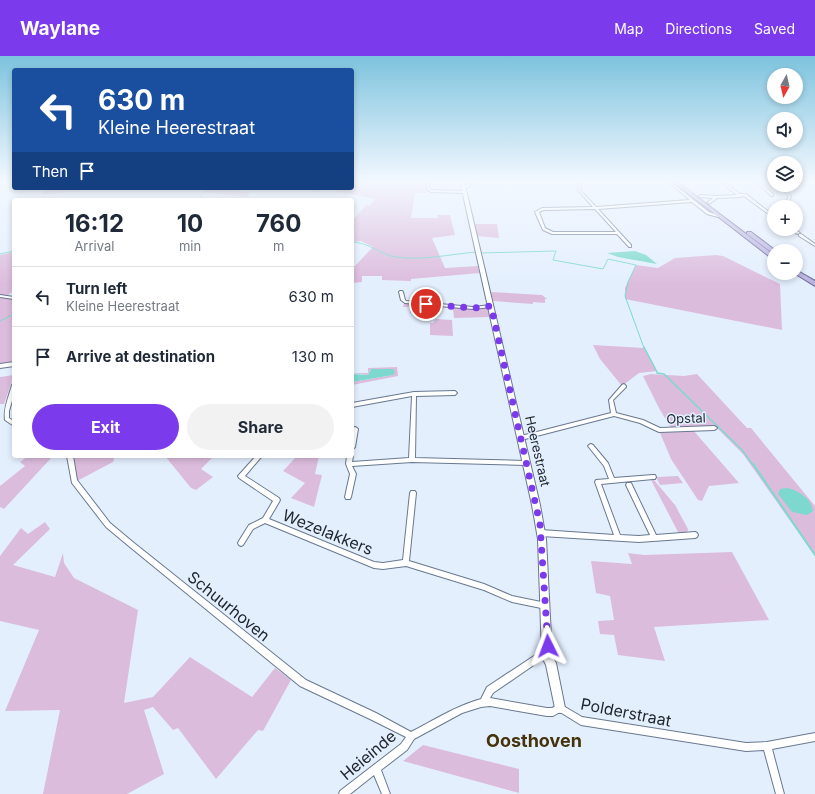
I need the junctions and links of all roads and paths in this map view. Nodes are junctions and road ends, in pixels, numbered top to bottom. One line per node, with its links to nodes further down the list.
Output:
1 (469, 215): 20 (street, Heerestraat)
2 (537, 215): 7 (street)
3 (602, 215): 7 (street)
4 (722, 215): 6 (main road)
5 (726, 215): 11 (main road)
6 (718, 216): 12 (main road)
7 (618, 233): 10 (street)
8 (802, 236): 9 (street)
9 (815, 245)
10 (630, 246)
11 (767, 247)
12 (767, 253)
13 (803, 270): 15 (main road)
14 (803, 276): 16 (main road)
15 (815, 277)
16 (815, 284)
17 (401, 292): 20 (street)
18 (0, 296): 19 (street)
19 (12, 298)
20 (491, 306): 33 (street, Heerestraat)
21 (12, 364): 22 (street)
22 (0, 366)
23 (624, 386): 28 (street)
24 (12, 392): 29 (street)
25 (455, 393): 26 (street)
26 (414, 394): 27 (street); 38 (street)
27 (354, 406)
28 (614, 414): 30 (street, Opstal); 33 (street)
29 (12, 423)
30 (714, 428)
31 (355, 429): 32 (street)
32 (354, 435)
33 (521, 438): 39 (street, Heerestraat)
34 (591, 446): 42 (street)
35 (70, 458): 57 (street, Schuurhoven)
36 (257, 458): 46 (street, Wezelakkers)
37 (350, 458): 40 (street)
38 (412, 460): 39 (street); 40 (street)
39 (526, 463): 47 (street, Heerestraat)
40 (349, 464): 45 (street)
41 (653, 478): 42 (street)
42 (612, 480): 49 (street)
43 (629, 485): 50 (street)
44 (413, 493): 52 (street)
45 (348, 497)
46 (265, 520): 51 (street, Wezelakkers); 52 (street, Wezelakkers)
47 (541, 533): 49 (street); 53 (street, Heerestraat)
48 (695, 535): 50 (street)
49 (618, 538): 50 (street)
50 (654, 538)
51 (241, 543)
52 (406, 563): 53 (street, Wezelakkers)
53 (546, 606): 54 (street, Heerestraat)
54 (547, 657): 55 (street); 56 (street, Heerestraat)
55 (484, 702): 56 (street); 57 (street)
56 (560, 708): 59 (street, Polderstraat)
57 (411, 736): 60 (street, Heieinde)
58 (815, 738): 59 (street, Polderstraat)
59 (767, 746): 63 (street)
60 (376, 769): 61 (street, Heieinde); 62 (street)
61 (343, 794)
62 (386, 794)
63 (780, 794)

